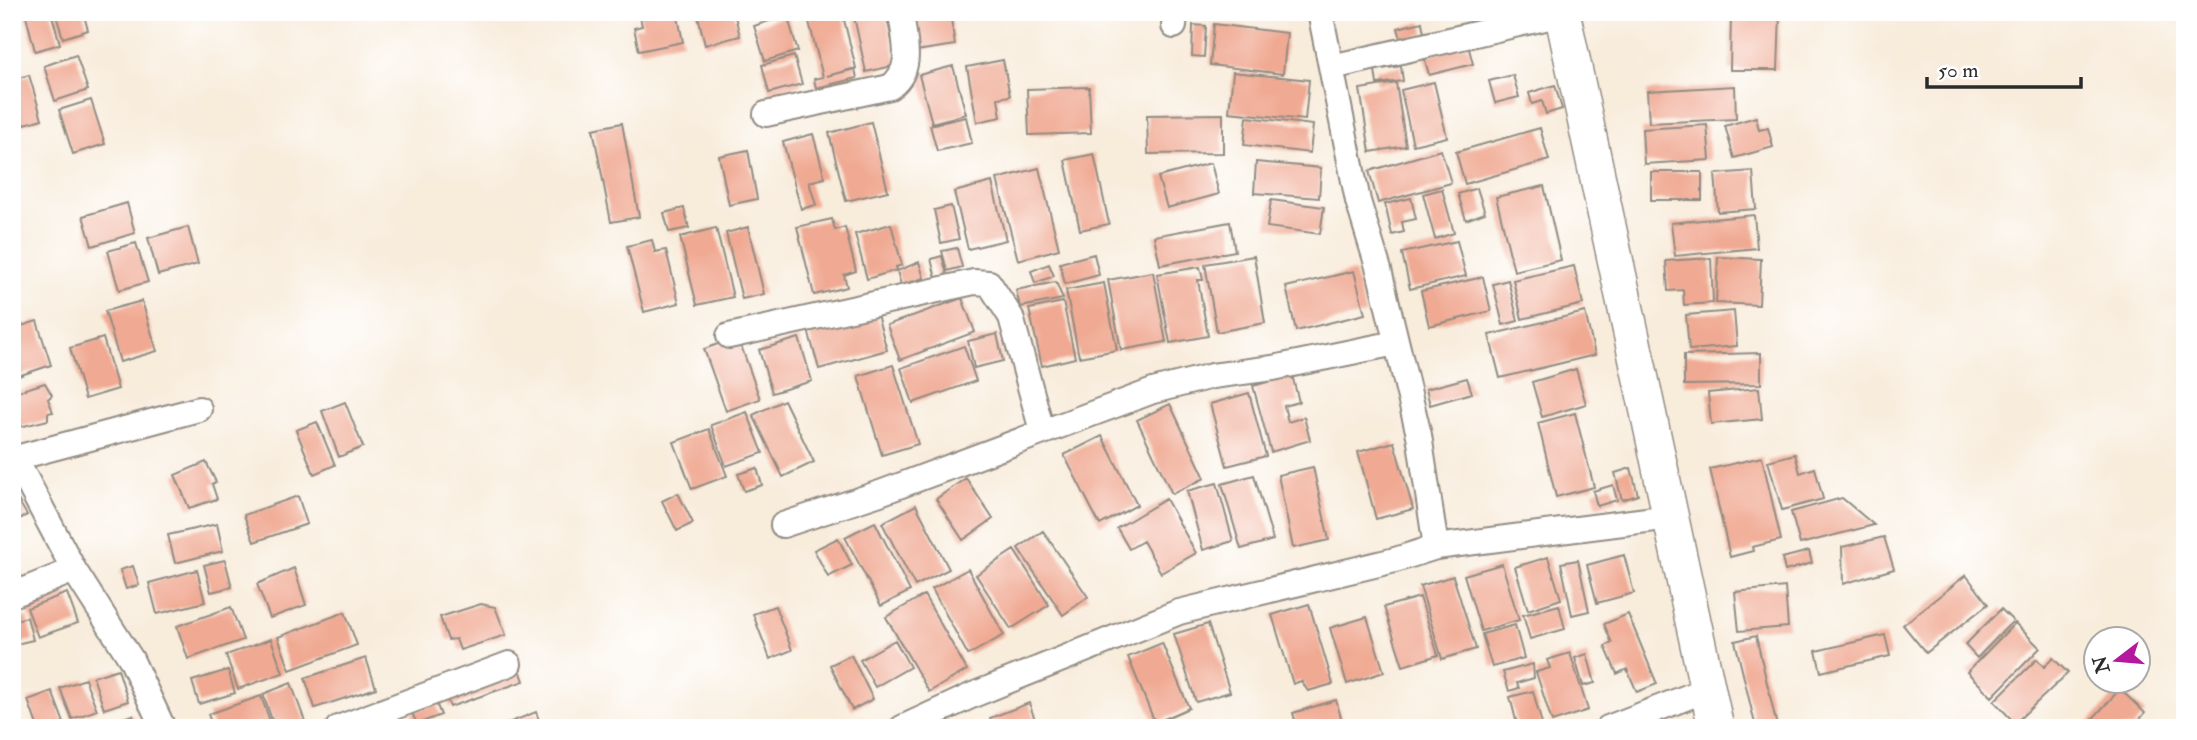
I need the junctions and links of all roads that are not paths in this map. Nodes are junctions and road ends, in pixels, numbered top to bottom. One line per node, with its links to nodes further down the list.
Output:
1 (901, 12): 5 (street)
2 (1320, 12): 4 (street)
3 (1562, 13): 4 (street); 11 (main road)
4 (1332, 67): 7 (street)
5 (766, 114)
6 (729, 336): 9 (street)
7 (1396, 343): 9 (street); 13 (street)
8 (199, 410): 10 (street)
9 (1042, 431): 12 (street)
10 (14, 459): 14 (street)
11 (1670, 517): 13 (street); 17 (main road)
12 (783, 525)
13 (1436, 547): 20 (street)
14 (74, 570): 15 (street); 18 (street)
15 (12, 595)
16 (509, 664): 19 (street)
17 (1708, 689): 21 (street); 22 (main road)
18 (163, 728)
19 (338, 728)
20 (902, 728)
21 (1608, 728)
22 (1716, 728)

